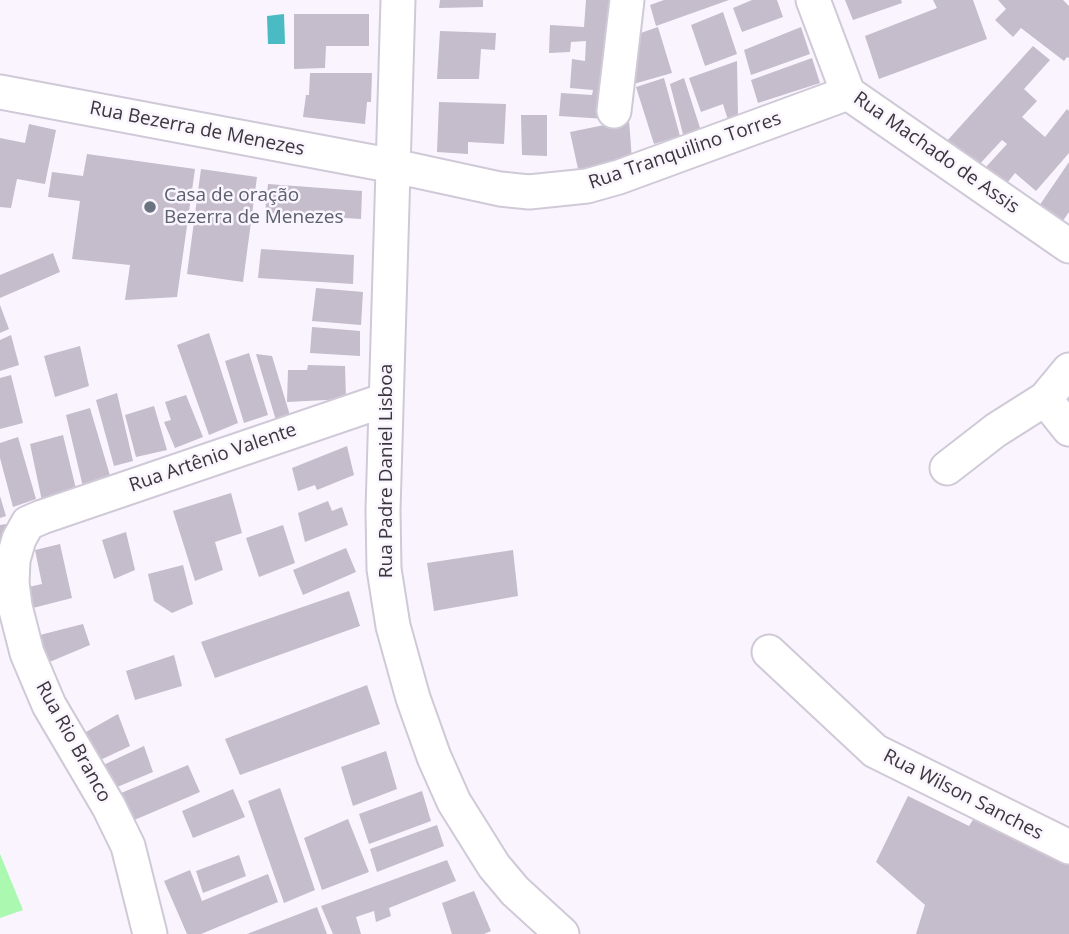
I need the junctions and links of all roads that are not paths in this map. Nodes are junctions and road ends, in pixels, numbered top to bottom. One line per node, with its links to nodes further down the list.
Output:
1 (398, 0): 7 (street, Rua Padre Daniel Lisboa)
2 (627, 0): 6 (street)
3 (813, 0): 5 (street, Rua Machado de Assis)
4 (0, 92): 7 (street, Rua Bezerra de Menezes)
5 (848, 93): 7 (street, Rua Tranquilino Torres); 8 (street, Rua Machado de Assis)
6 (614, 111)
7 (394, 166): 11 (street, Rua Padre Daniel Lisboa)
8 (1069, 246)
9 (1069, 370): 10 (street)
10 (1045, 399): 12 (street); 13 (street)
11 (385, 400): 14 (street, Rua Artênio Valente); 18 (street, Rua Padre Daniel Lisboa)
12 (1069, 429)
13 (947, 468)
14 (41, 517): 17 (street, Rua Rio Branco)
15 (769, 652): 16 (street, Rua Wilson Sanches)
16 (1069, 847)
17 (150, 934)
18 (562, 934)

